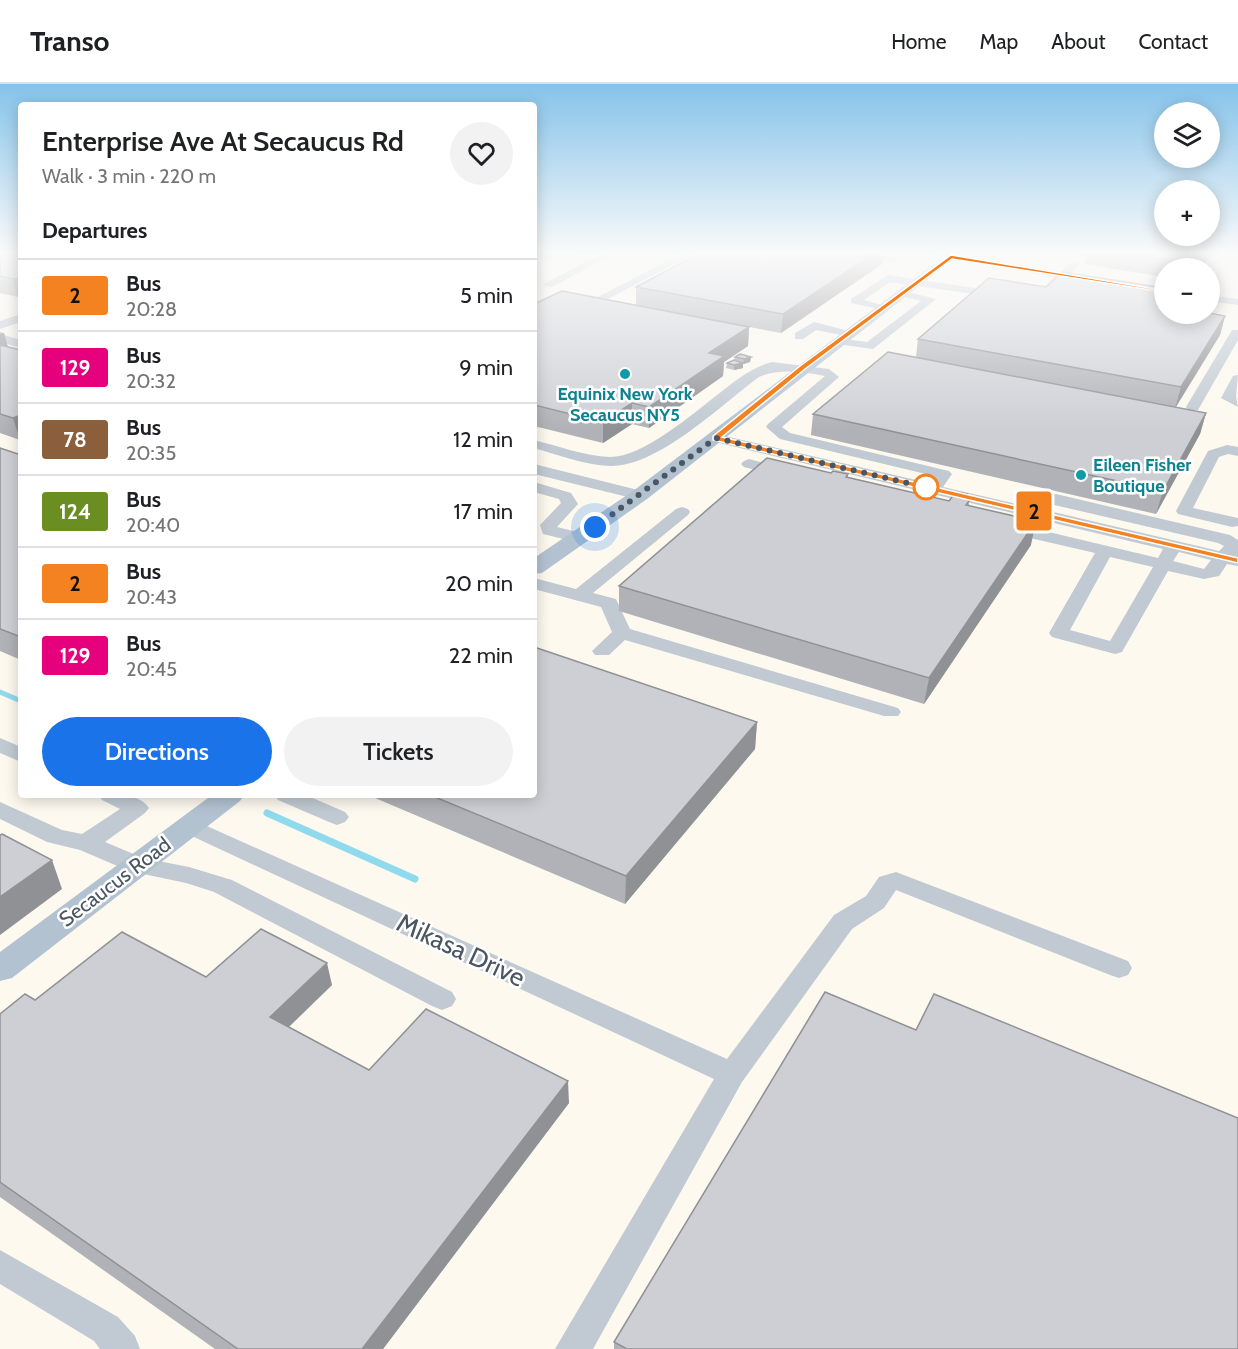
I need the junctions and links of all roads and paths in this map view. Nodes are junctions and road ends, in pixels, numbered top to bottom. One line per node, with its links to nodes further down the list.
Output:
1 (876, 311): 8 (main road)
2 (914, 311): 8 (street)
3 (18, 319): 4 (street)
4 (0, 326): 6 (street)
5 (1232, 331): 16 (street)
6 (18, 332)
7 (800, 336): 8 (street)
8 (846, 337): 11 (main road)
9 (0, 338): 10 (street)
10 (18, 343)
11 (801, 369): 13 (main road); 14 (street); 18 (street)
12 (1238, 379): 15 (street)
13 (776, 389): 14 (street); 17 (main road)
14 (809, 396): 24 (street)
15 (1238, 403)
16 (1193, 407)
17 (716, 438): 24 (street); 25 (main road)
18 (537, 445)
19 (1238, 452): 29 (street)
20 (749, 464): 22 (street)
21 (537, 470): 25 (street)
22 (806, 478)
23 (537, 488): 31 (street)
24 (941, 490): 26 (street); 28 (street)
25 (640, 495): 31 (main road)
26 (931, 506)
27 (682, 512): 38 (street)
28 (1035, 512): 32 (street); 34 (street)
29 (1235, 515): 34 (street)
30 (996, 525): 33 (street)
31 (580, 538): 36 (main road)
32 (1174, 545): 34 (street); 35 (street)
33 (1104, 552): 35 (street); 35 (street)
34 (1228, 554): 35 (street)
35 (1162, 565)
36 (537, 566)
37 (537, 584): 38 (street)
38 (579, 595): 39 (street)
39 (622, 633): 40 (street); 41 (street)
40 (602, 651)
41 (891, 712)
42 (0, 745): 43 (street)
43 (18, 754)
44 (116, 798): 50 (street)
45 (226, 798): 49 (main road, Secaucus Road)
46 (293, 798): 48 (street)
47 (0, 810): 50 (street)
48 (337, 817)
49 (189, 826): 51 (main road, Secaucus Road); 55 (street, Mikasa Drive)
50 (86, 843): 51 (street)
51 (138, 865): 53 (main road, Secaucus Road); 54 (street)
52 (1119, 968): 55 (street)
53 (0, 969)
54 (442, 999)
55 (732, 1074): 58 (street)
56 (0, 1266): 57 (street)
57 (122, 1349)
58 (573, 1349)

